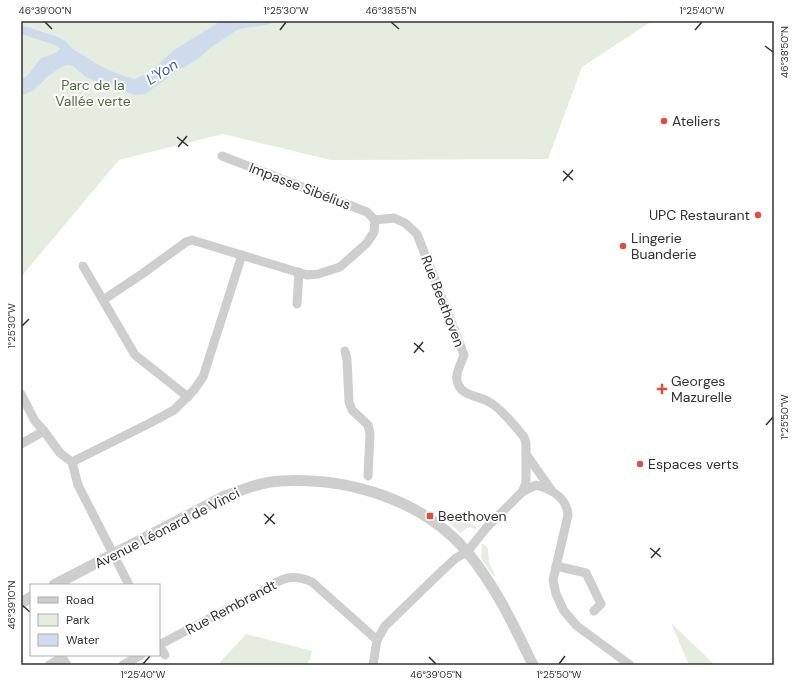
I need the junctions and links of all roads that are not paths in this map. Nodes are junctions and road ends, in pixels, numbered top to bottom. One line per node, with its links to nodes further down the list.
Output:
1 (222, 156): 2 (street, Impasse Sibélius)
2 (375, 220): 5 (street); 13 (street, Rue Beethoven)
3 (242, 255): 5 (street); 6 (street); 10 (street)
4 (83, 266): 6 (street)
5 (299, 272): 7 (street)
6 (103, 300): 10 (street)
7 (297, 304)
8 (345, 351): 15 (street)
9 (21, 394): 11 (street)
10 (188, 397): 14 (street)
11 (44, 431): 12 (street); 14 (street)
12 (21, 444)
13 (526, 454): 16 (street, Rue Beethoven); 17 (street)
14 (72, 462): 19 (street)
15 (368, 476)
16 (522, 492): 17 (street); 18 (street)
17 (553, 492): 20 (street)
18 (467, 552): 19 (street, Avenue Léonard de Vinci); 26 (street); 35 (street, Avenue Léonard de Vinci)
19 (113, 554): 21 (street, Avenue Léonard de Vinci); 22 (street)
20 (556, 566): 25 (street); 36 (street)
21 (56, 584)
22 (128, 584)
23 (30, 598): 24 (street)
24 (21, 603)
25 (594, 611)
26 (377, 640): 27 (street, Rue Rembrandt); 34 (street)
27 (160, 644)
28 (160, 647): 29 (street)
29 (165, 655)
30 (140, 656): 33 (street)
31 (49, 665): 32 (street)
32 (67, 665)
33 (123, 665)
34 (373, 665)
35 (533, 665)
36 (630, 665)

